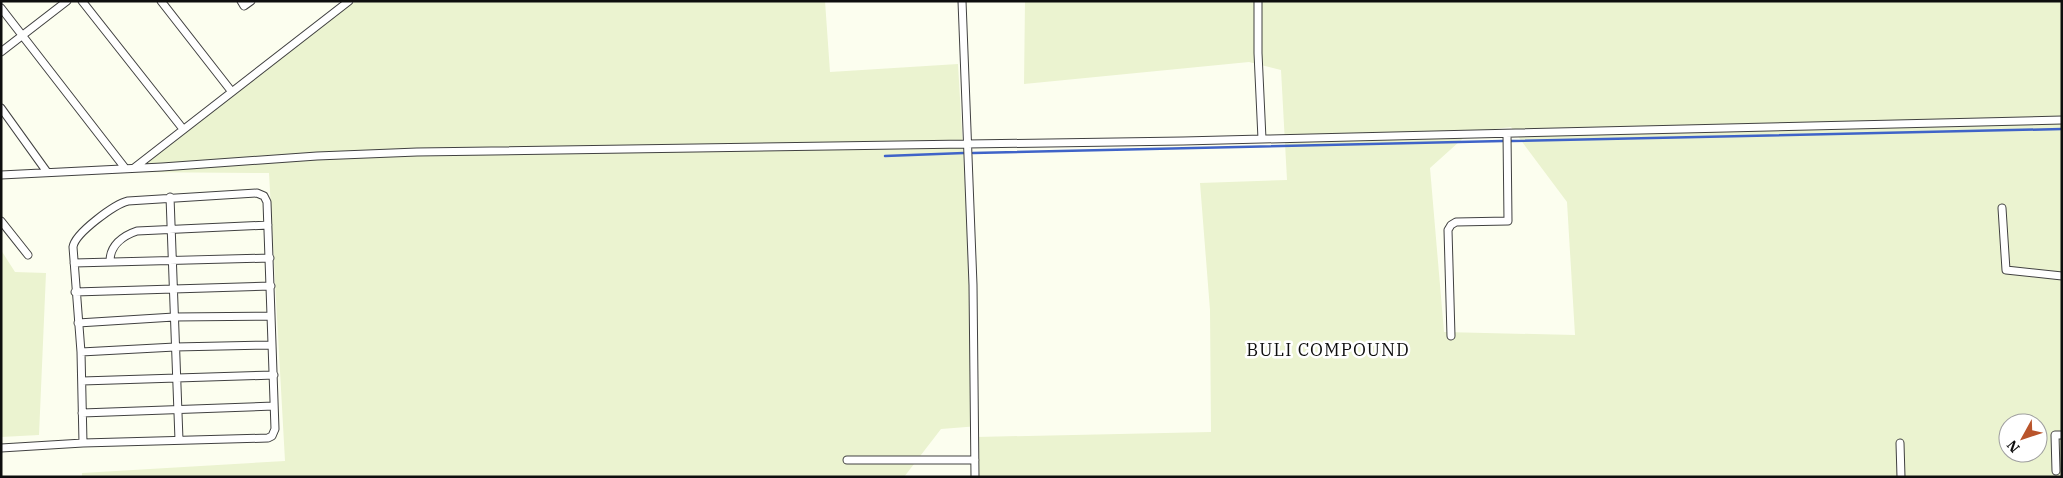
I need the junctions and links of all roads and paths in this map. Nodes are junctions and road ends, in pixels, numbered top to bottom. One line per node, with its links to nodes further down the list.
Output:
1 (67, 1): 10 (street)
2 (82, 1): 15 (street)
3 (161, 1): 12 (street)
4 (241, 1): 5 (street)
5 (251, 1)
6 (349, 1): 12 (street)
7 (962, 1): 18 (street)
8 (1258, 1): 17 (street)
9 (1, 8): 10 (street)
10 (23, 36): 11 (street); 19 (street)
11 (1, 52)
12 (232, 92): 15 (street)
13 (1, 108): 21 (street)
14 (2062, 120): 16 (street)
15 (184, 129): 20 (street)
16 (1507, 134): 17 (street); 40 (street)
17 (1262, 140): 18 (street)
18 (969, 145): 20 (street); 56 (street)
19 (125, 168): 20 (street); 21 (street)
20 (134, 168)
21 (47, 172): 22 (street)
22 (1, 175)
23 (170, 197): 26 (street); 27 (street); 32 (street)
24 (2002, 208): 33 (street)
25 (1, 222): 28 (street)
26 (268, 225): 27 (street); 29 (street)
27 (171, 229): 30 (street); 31 (street)
28 (28, 255)
29 (270, 258): 30 (street); 34 (street)
30 (172, 259): 31 (street); 35 (street)
31 (110, 261): 32 (street)
32 (74, 263): 36 (street)
33 (2062, 276)
34 (271, 286): 35 (street); 37 (street)
35 (172, 288): 36 (street); 38 (street)
36 (75, 292): 39 (street)
37 (272, 316): 38 (street); 41 (street)
38 (174, 317): 39 (street); 42 (street)
39 (78, 323): 43 (street)
40 (1451, 336)
41 (272, 345): 42 (street); 44 (street)
42 (175, 347): 43 (street); 45 (street)
43 (81, 352): 46 (street)
44 (274, 375): 45 (street); 47 (street)
45 (177, 379): 46 (street); 48 (street)
46 (82, 381): 49 (street)
47 (274, 406): 48 (street); 51 (street)
48 (177, 408): 49 (street); 51 (street)
49 (82, 413): 52 (street)
50 (2062, 435): 57 (street)
51 (179, 440): 52 (street)
52 (83, 443): 54 (street)
53 (1900, 443): 59 (street)
54 (1, 448)
55 (847, 460): 56 (street)
56 (975, 460): 58 (street)
57 (2056, 471)
58 (975, 477)
59 (1901, 477)

